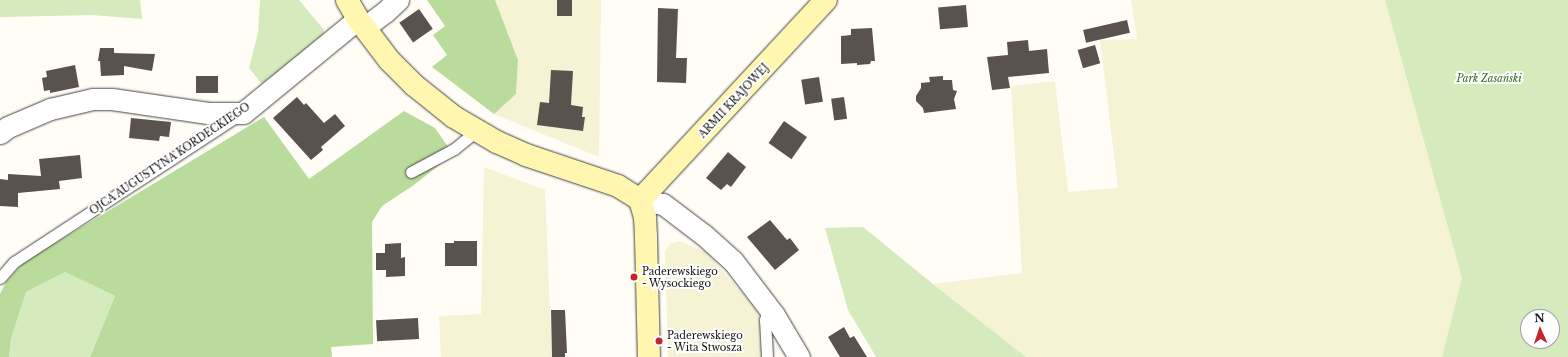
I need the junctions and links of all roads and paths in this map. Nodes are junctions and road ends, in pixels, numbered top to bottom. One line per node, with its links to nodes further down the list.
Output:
1 (347, 0): 4 (street)
2 (398, 0): 4 (street, OJCA AUGUSTYNA KORDECKIEGO)
3 (826, 0): 9 (street, ARMII KRAJOWEJ)
4 (361, 23): 5 (street, OJCA AUGUSTYNA KORDECKIEGO); 6 (street)
5 (243, 112): 7 (street); 10 (lane, OJCA AUGUSTYNA KORDECKIEGO)
6 (476, 130): 8 (lane); 9 (street)
7 (0, 132)
8 (411, 172)
9 (640, 200): 11 (street); 12 (street)
10 (0, 278)
11 (768, 307): 13 (lane); 14 (street)
12 (648, 357)
13 (767, 357)
14 (800, 357)

